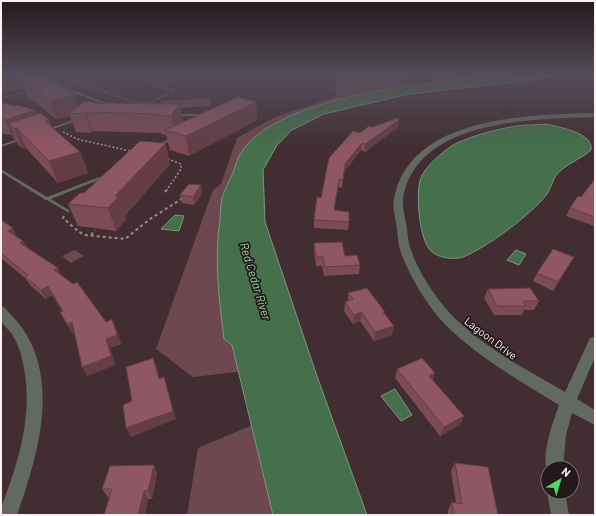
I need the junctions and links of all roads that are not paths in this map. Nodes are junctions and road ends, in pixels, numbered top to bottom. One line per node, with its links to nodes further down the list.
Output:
1 (99, 100): 2 (lane)
2 (107, 109)
3 (595, 115): 18 (street, Lagoon Drive)
4 (172, 116): 6 (lane)
5 (85, 117): 7 (lane)
6 (206, 120)
7 (41, 132)
8 (28, 137): 10 (lane)
9 (176, 138): 11 (lane)
10 (1, 146)
11 (140, 153)
12 (1, 170): 14 (lane)
13 (110, 175): 14 (lane)
14 (46, 199): 15 (lane)
15 (67, 211)
16 (1, 311): 22 (street)
17 (595, 342): 18 (street)
18 (567, 403): 19 (street, Lagoon Drive); 20 (street)
19 (595, 418)
20 (554, 460)
21 (557, 500): 23 (street)
22 (8, 515)
23 (560, 515)

